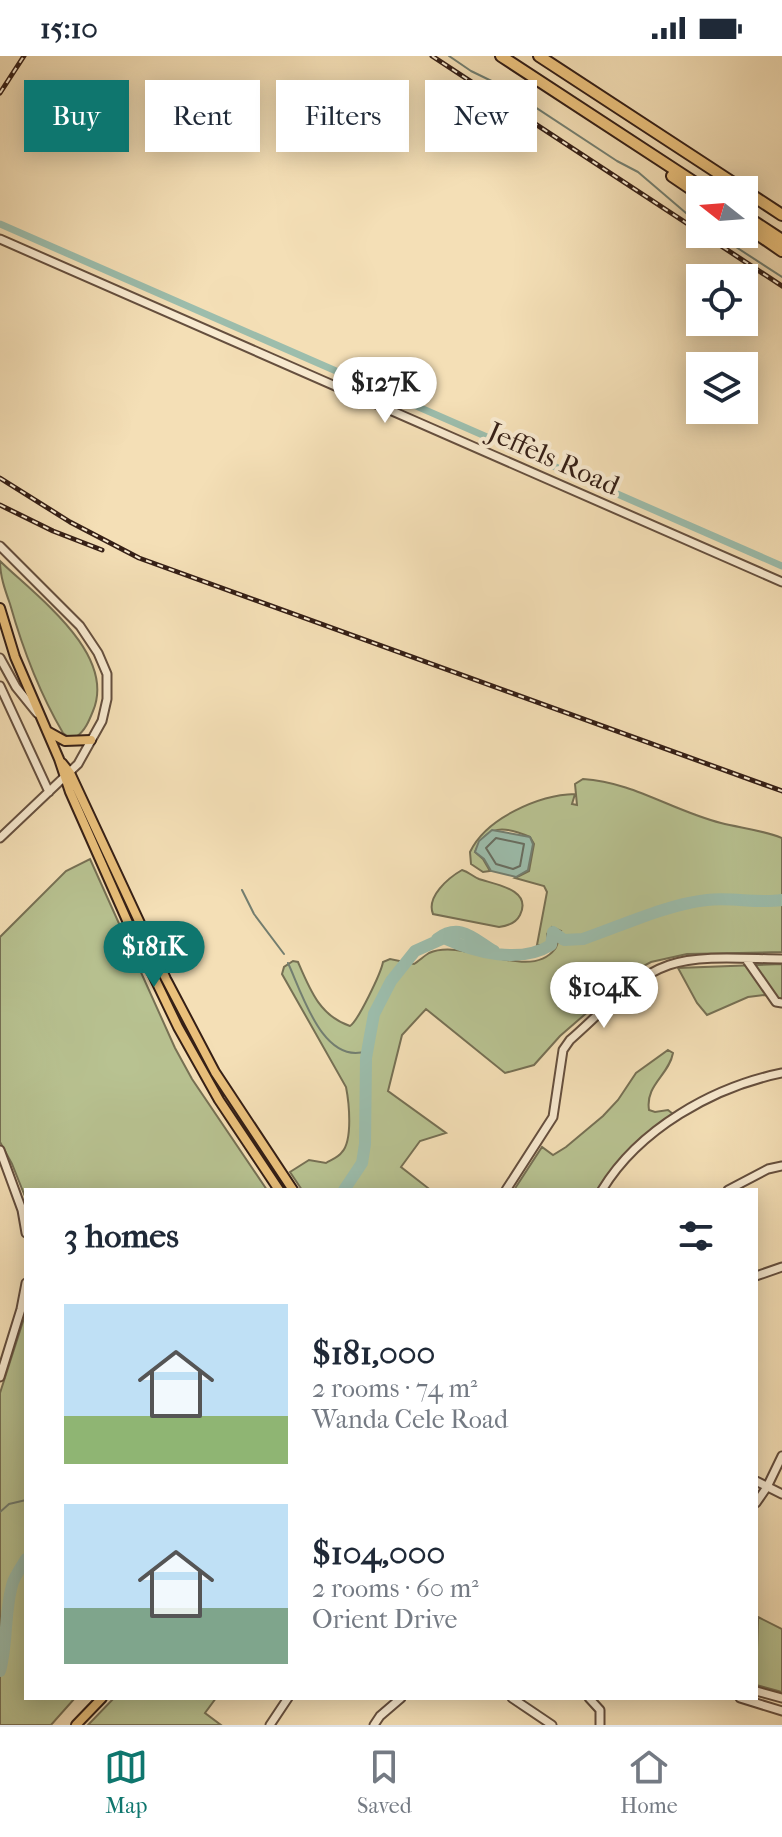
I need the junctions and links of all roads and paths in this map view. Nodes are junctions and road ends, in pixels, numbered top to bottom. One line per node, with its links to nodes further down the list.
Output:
1 (501, 56): 3 (highway)
2 (539, 56): 4 (highway)
3 (646, 151): 5 (highway); 6 (highway)
4 (723, 176)
5 (686, 177)
6 (686, 186)
7 (758, 199): 8 (highway)
8 (782, 215)
9 (758, 224): 12 (highway)
10 (758, 235): 13 (highway)
11 (0, 239): 15 (street, Jeffels Road)
12 (782, 240)
13 (782, 251)
14 (0, 546): 21 (street)
15 (782, 582)
16 (0, 608): 19 (main road)
17 (0, 658): 19 (street)
18 (0, 686): 23 (street)
19 (39, 714): 20 (main road)
20 (46, 731): 21 (main road); 22 (main road)
21 (91, 740): 22 (street)
22 (67, 776): 23 (street); 33 (main road); 34 (main road)
23 (49, 792): 25 (street)
24 (0, 823): 25 (street)
25 (7, 830): 26 (street)
26 (0, 838)
27 (746, 959): 28 (street); 29 (street); 35 (street)
28 (782, 959)
29 (782, 1003)
30 (782, 1073): 36 (street)
31 (0, 1150): 38 (street)
32 (782, 1166): 37 (street)
33 (278, 1188)
34 (292, 1188)
35 (507, 1188)
36 (604, 1188)
37 (732, 1188)
38 (24, 1222)
39 (782, 1267): 40 (street)
40 (758, 1275)
41 (24, 1292): 42 (street)
42 (0, 1377)
43 (782, 1456): 45 (street)
44 (758, 1482): 45 (street)
45 (767, 1487): 46 (street); 47 (street)
46 (782, 1494)
47 (758, 1500)
48 (758, 1692): 49 (street)
49 (782, 1698)
50 (100, 1700): 57 (main road)
51 (287, 1700): 58 (street)
52 (399, 1700): 59 (street)
53 (515, 1700): 60 (street)
54 (591, 1700): 61 (street)
55 (746, 1700): 56 (street)
56 (782, 1711)
57 (76, 1725)
58 (270, 1725)
59 (374, 1725)
60 (552, 1725)
61 (600, 1725)

